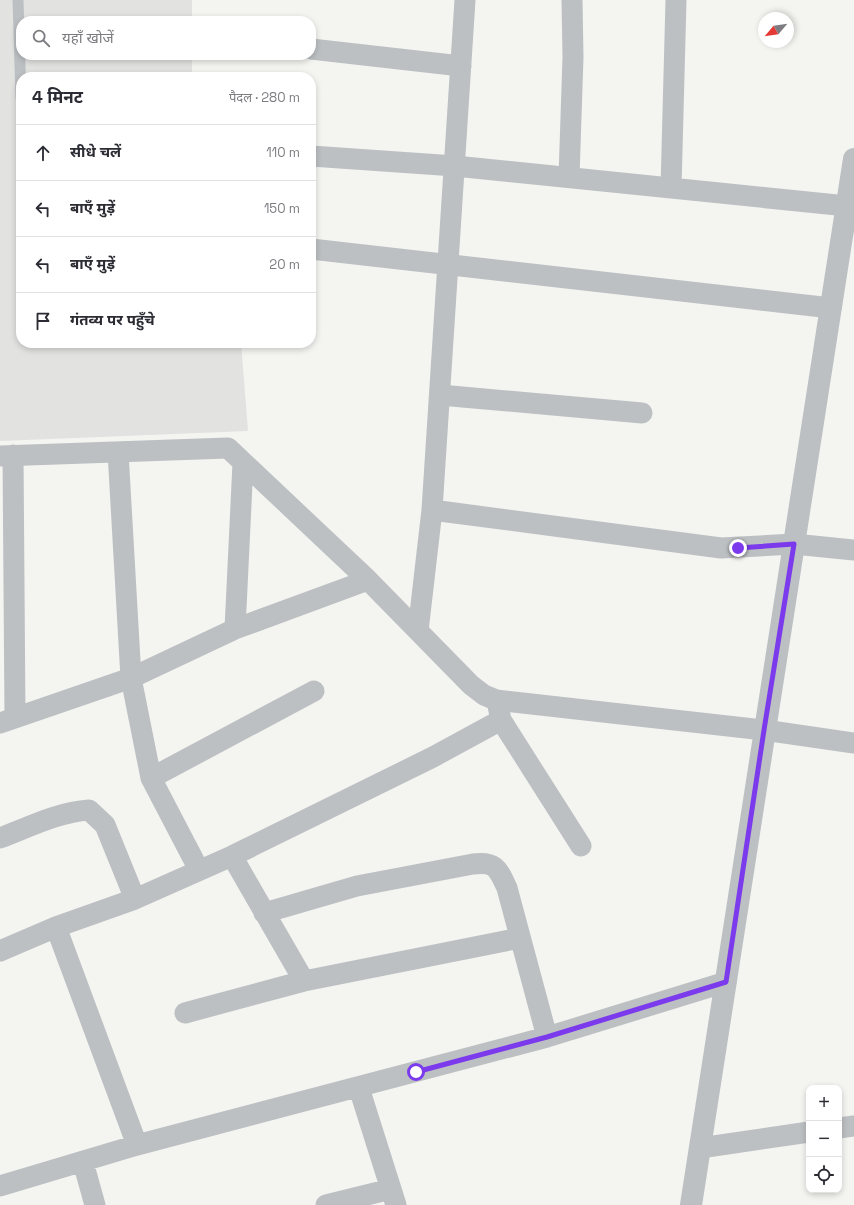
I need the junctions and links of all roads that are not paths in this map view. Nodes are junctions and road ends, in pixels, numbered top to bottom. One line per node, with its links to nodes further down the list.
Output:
1 (18, 0): 5 (lane)
2 (465, 0): 8 (street)
3 (572, 0): 13 (street)
4 (676, 0): 14 (street)
5 (18, 16)
6 (316, 50): 8 (street)
7 (20, 60): 9 (lane)
8 (461, 66): 12 (street)
9 (20, 72)
10 (316, 156): 12 (street)
11 (854, 159): 15 (street)
12 (455, 166): 13 (street); 17 (street)
13 (569, 177): 14 (street)
14 (671, 188): 15 (street)
15 (847, 206): 18 (street)
16 (316, 250): 17 (street)
17 (448, 264): 18 (street); 19 (street)
18 (831, 308): 25 (street)
19 (440, 395): 20 (street); 24 (street)
20 (642, 413)
21 (118, 452): 22 (street); 23 (street); 30 (street)
22 (7, 455): 33 (street)
23 (243, 463): 27 (street); 28 (street)
24 (432, 510): 25 (street); 29 (street)
25 (794, 544): 26 (street); 35 (street)
26 (854, 550)
27 (368, 580): 28 (street); 29 (street)
28 (235, 629): 30 (street)
29 (418, 631): 32 (street)
30 (131, 678): 33 (street); 37 (street)
31 (314, 691): 37 (street)
32 (496, 700): 34 (street); 35 (street)
33 (7, 720)
34 (502, 720): 39 (street); 40 (street)
35 (764, 730): 36 (street); 48 (street)
36 (854, 743)
37 (151, 778): 41 (street)
38 (0, 838): 42 (street)
39 (581, 846)
40 (232, 856): 41 (street); 43 (street)
41 (199, 870): 42 (street)
42 (136, 899): 44 (street)
43 (264, 913): 45 (street); 47 (street)
44 (56, 926): 46 (street); 55 (street)
45 (520, 938): 47 (street); 50 (street)
46 (0, 951)
47 (304, 981): 49 (street)
48 (726, 982): 50 (street); 56 (street)
49 (186, 1013)
50 (547, 1037): 51 (street)
51 (359, 1088): 55 (street); 59 (street)
52 (854, 1126): 53 (street)
53 (842, 1128)
54 (806, 1132): 56 (street)
55 (137, 1145): 57 (street)
56 (700, 1148): 62 (street)
57 (83, 1162): 58 (street); 60 (street)
58 (0, 1186)
59 (393, 1197): 61 (street)
60 (95, 1205)
61 (326, 1205)
62 (691, 1205)

